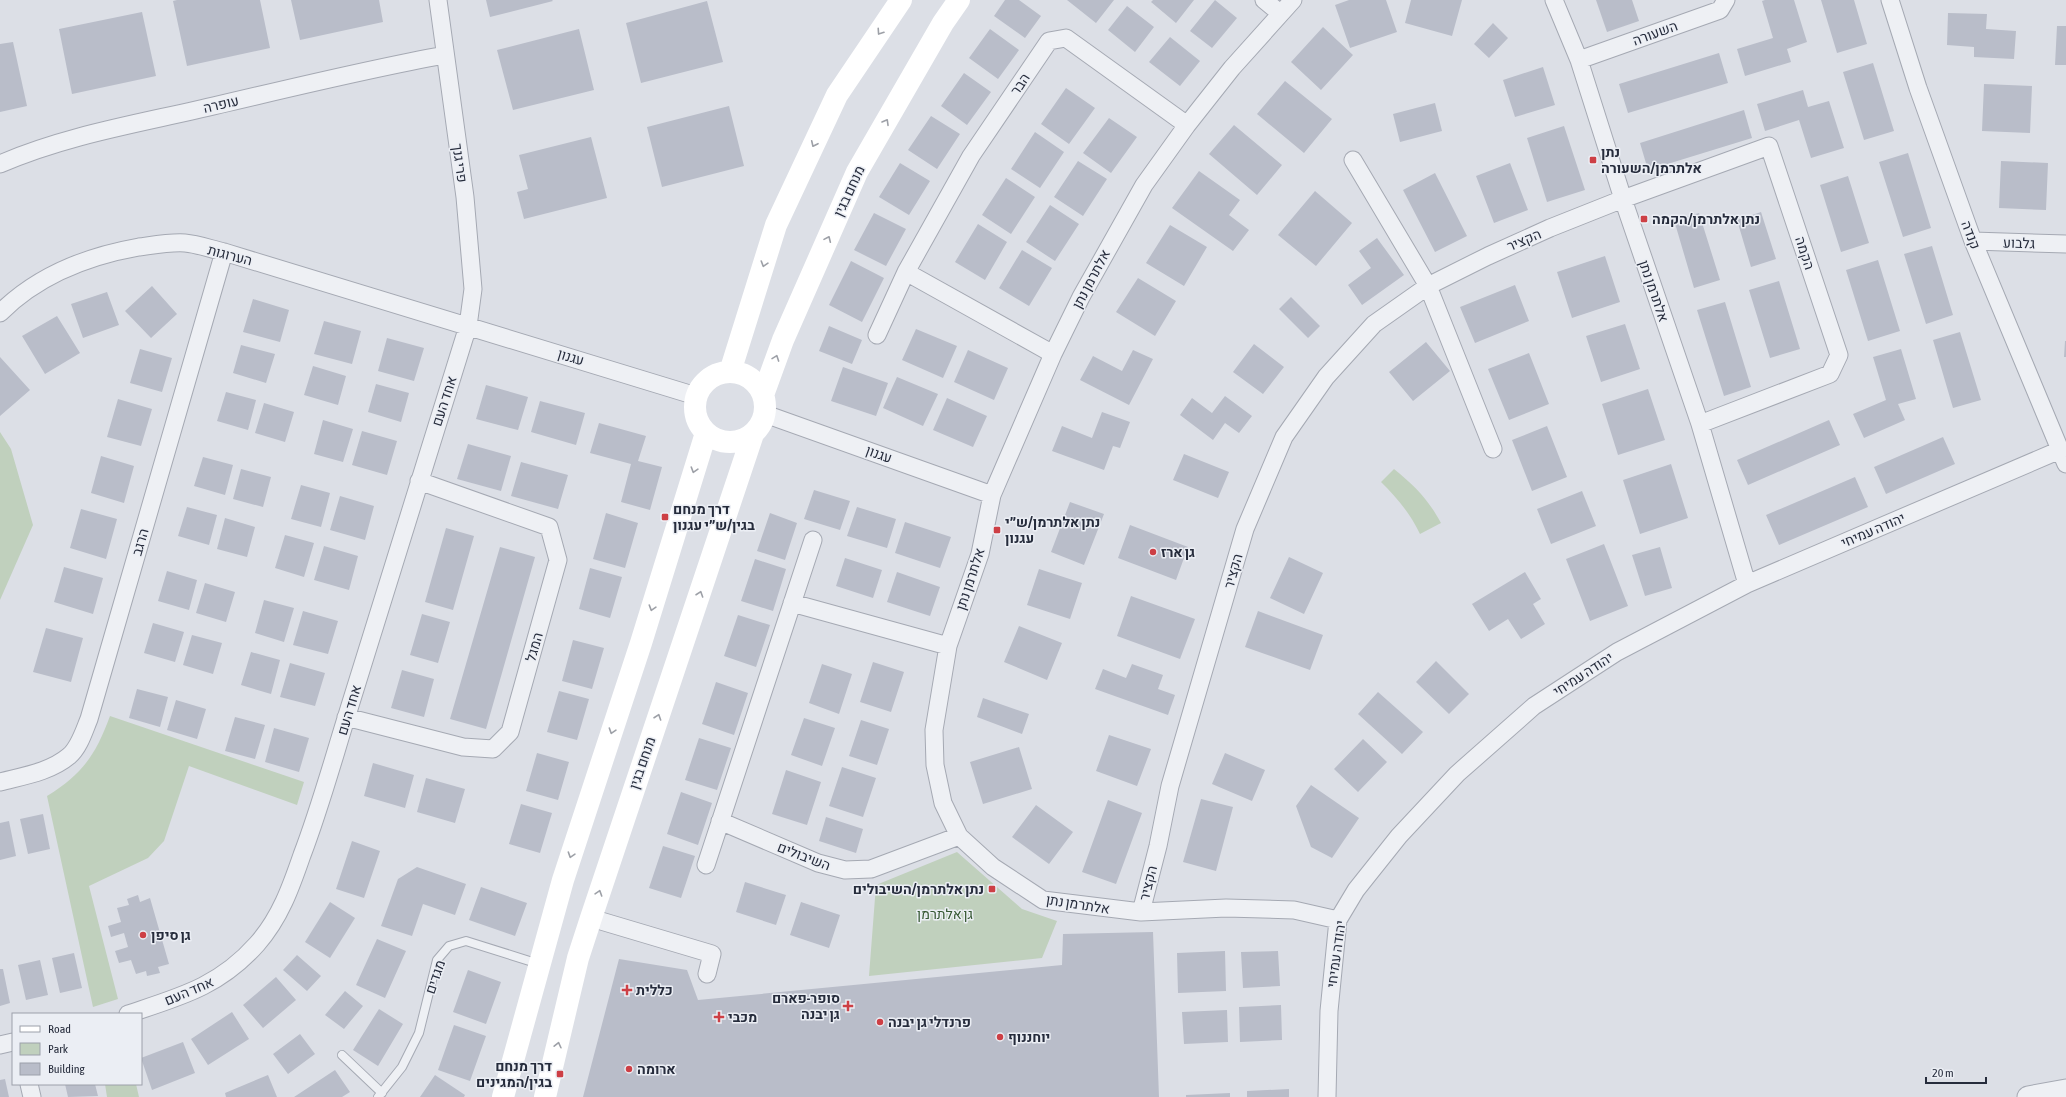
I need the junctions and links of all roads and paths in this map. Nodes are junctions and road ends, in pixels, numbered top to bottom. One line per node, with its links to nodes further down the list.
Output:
1 (438, 0): 10 (street, פרי גנך)
2 (901, 0): 25 (main road, one-way to 25)
3 (959, 0): 27 (main road, מנחם בגין, one-way to 3)
4 (1264, 0): 9 (street)
5 (1293, 0): 9 (street, אלתרמן נתן)
6 (1554, 0): 11 (street, אלתרמן נתן)
7 (1726, 0): 11 (street, השעורה)
8 (1890, 0): 16 (street, קנדה)
9 (1280, 13): 12 (street, אלתרמן נתן)
10 (445, 55): 14 (street, עופרה); 22 (street, פרי גנך)
11 (1579, 60): 15 (street, אלתרמן נתן)
12 (1187, 125): 19 (street, הבר); 24 (street, אלתרמן נתן)
13 (1353, 160): 20 (street)
14 (0, 164)
15 (1623, 199): 20 (street, הקציר); 28 (street, אלתרמן נתן); 28 (street, הקמה)
16 (1973, 241): 17 (street, גלבוע); 32 (street, קנדה)
17 (2066, 244)
18 (224, 252): 21 (street, הערוגות); 22 (street, הערוגות); 40 (street, הרגב)
19 (906, 272): 23 (street, הבר); 24 (street)
20 (1428, 286): 31 (street); 44 (street, הקציר)
21 (0, 313)
22 (468, 326): 26 (street, עגנון); 33 (street, אחד העם)
23 (877, 335)
24 (1053, 354): 34 (street, אלתרמן נתן)
25 (730, 372): 26 (main road); 27 (main road)
26 (696, 396): 29 (main road)
27 (764, 404): 30 (main road); 34 (street, עגנון)
28 (1700, 424): 36 (street, אלתרמן נתן)
29 (706, 433): 30 (main road); 47 (main road, one-way to 47)
30 (753, 434): 45 (main road, מנחם בגין, one-way to 30)
31 (1493, 449)
32 (2063, 457): 36 (street, יהודה עמיחי)
33 (419, 481): 39 (street, אחד העם); 39 (street, המגל)
34 (992, 495): 38 (street, אלתרמן נתן)
35 (813, 540): 37 (street)
36 (1746, 584): 46 (street, יהודה עמיחי)
37 (792, 603): 38 (street); 41 (street)
38 (948, 646): 42 (street, אלתרמן נתן)
39 (346, 717): 49 (street, אחד העם)
40 (0, 782)
41 (720, 821): 42 (street, השיבולים); 43 (street)
42 (959, 836): 44 (street, אלתרמן נתן)
43 (706, 865)
44 (1141, 912): 46 (street, אלתרמן נתן)
45 (591, 918): 48 (street); 58 (main road, מנחם בגין, one-way to 45)
46 (1338, 920): 59 (street, יהודה עמיחי)
47 (540, 964): 55 (lane, מגדים); 57 (main road)
48 (707, 974)
49 (131, 1013)
50 (12, 1042): 51 (street)
51 (0, 1045)
52 (342, 1055): 55 (lane, מגדים)
53 (29, 1085): 56 (street)
54 (2066, 1090): 60 (street)
55 (380, 1095)
56 (32, 1097)
57 (503, 1097)
58 (545, 1097)
59 (1327, 1097)
60 (2028, 1097)

